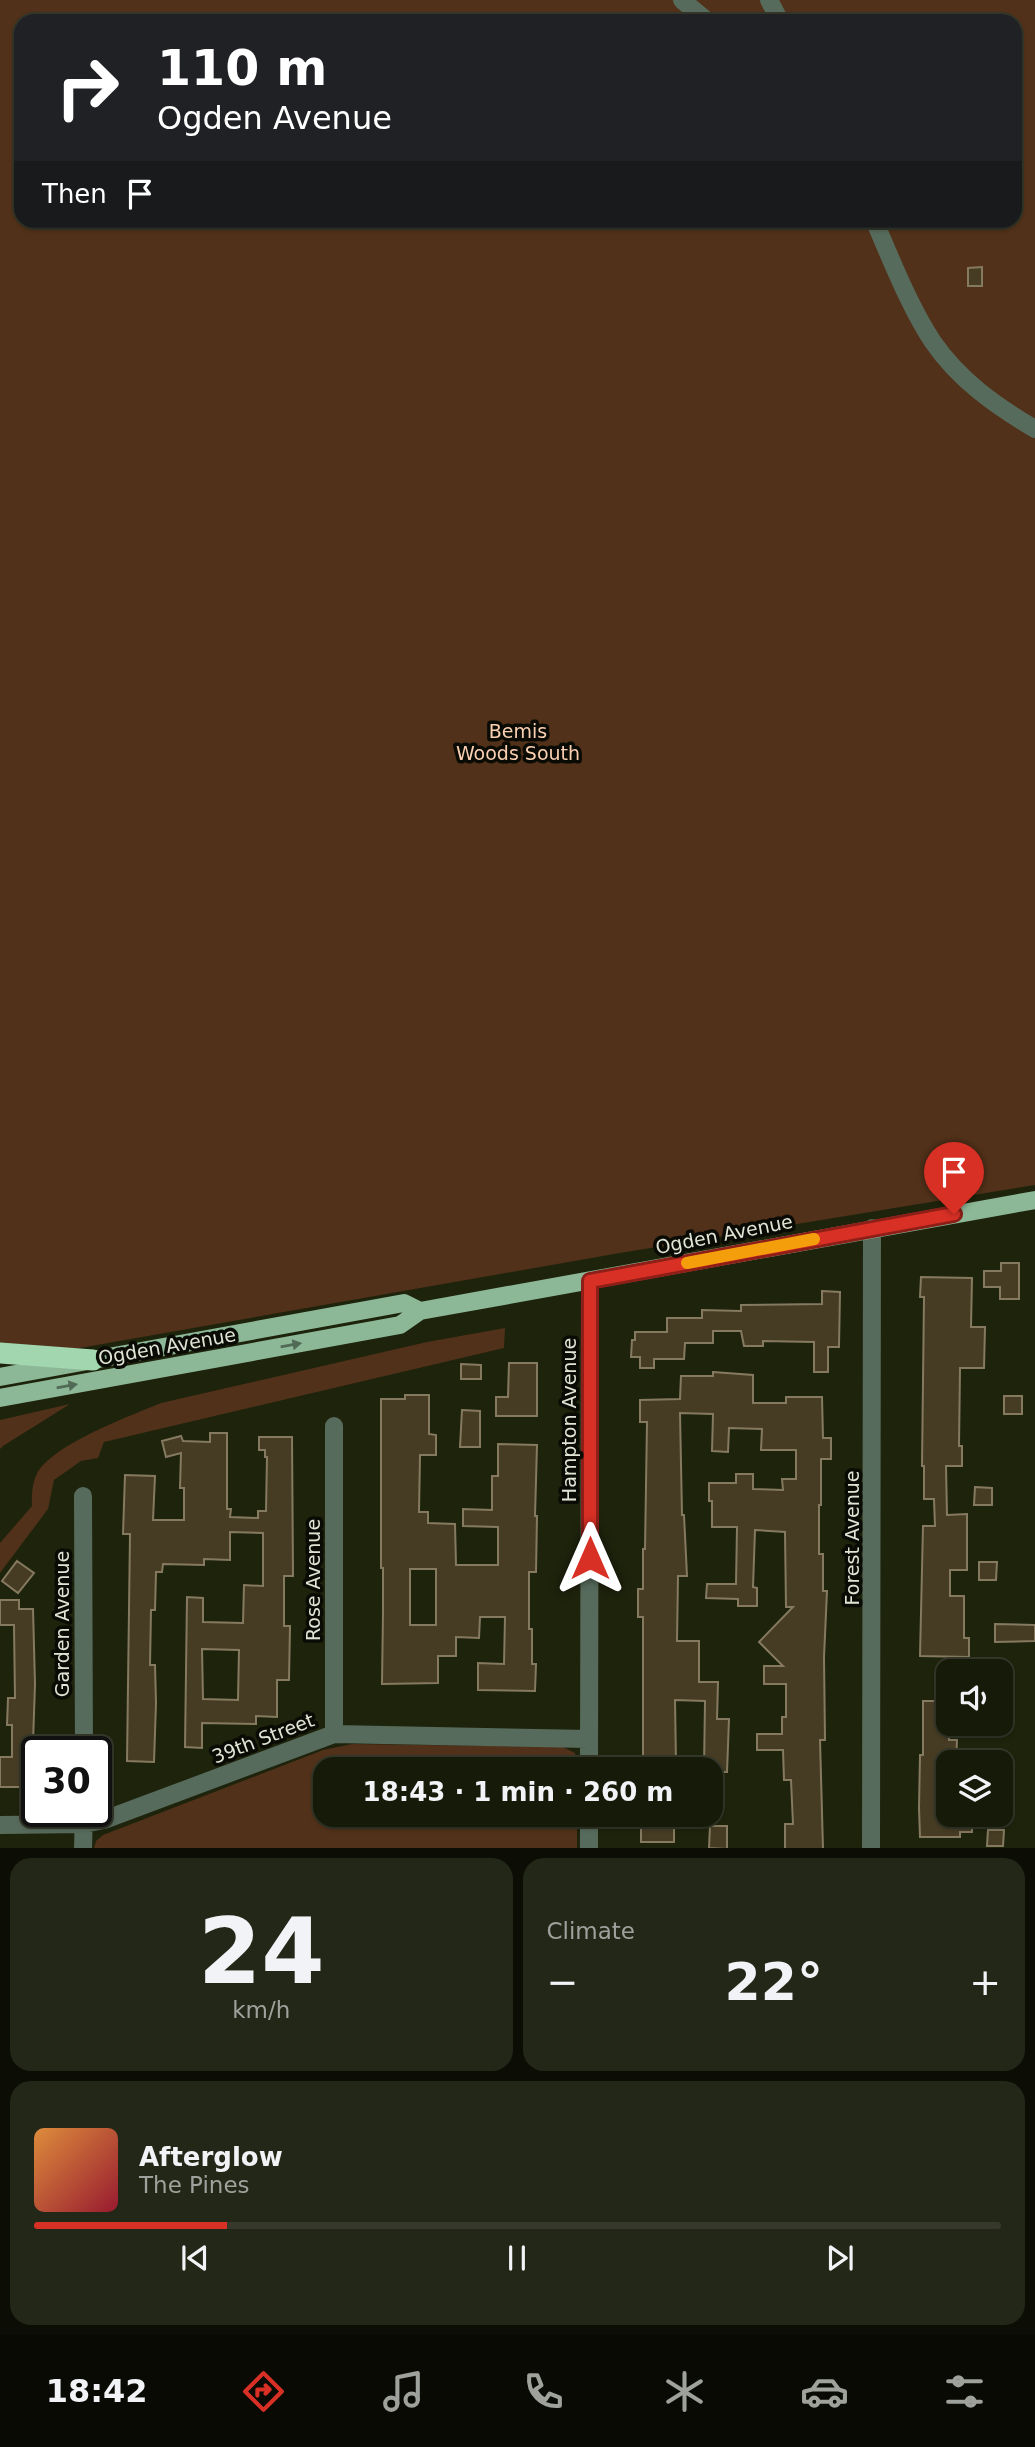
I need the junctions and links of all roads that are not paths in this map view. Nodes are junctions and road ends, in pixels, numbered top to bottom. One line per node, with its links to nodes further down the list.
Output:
1 (682, 0): 2 (street)
2 (699, 14)
3 (878, 228): 4 (street)
4 (1035, 429)
5 (1035, 1199): 6 (main road, Ogden Avenue)
6 (872, 1228): 7 (main road, Ogden Avenue); 26 (street, Forest Avenue)
7 (590, 1281): 8 (main road, Ogden Avenue); 17 (street, Hampton Avenue)
8 (420, 1311): 10 (main road, Ogden Avenue); 12 (main road, Ogden Avenue, one-way to 8)
9 (0, 1353): 10 (highway)
10 (93, 1360): 11 (main road, Ogden Avenue)
11 (0, 1377)
12 (0, 1398)
13 (334, 1426): 15 (street, Rose Avenue)
14 (83, 1496): 16 (street, Garden Avenue)
15 (334, 1734): 17 (street, 39th Street); 19 (street, 39th Street)
16 (83, 1736)
17 (589, 1739): 18 (street, Hampton Avenue)
18 (589, 1757)
19 (112, 1817)
20 (21, 1823): 21 (street, 39th Street)
21 (0, 1825)
22 (83, 1827): 24 (street)
23 (589, 1827): 25 (street)
24 (83, 1848)
25 (589, 1848)
26 (871, 1848)

